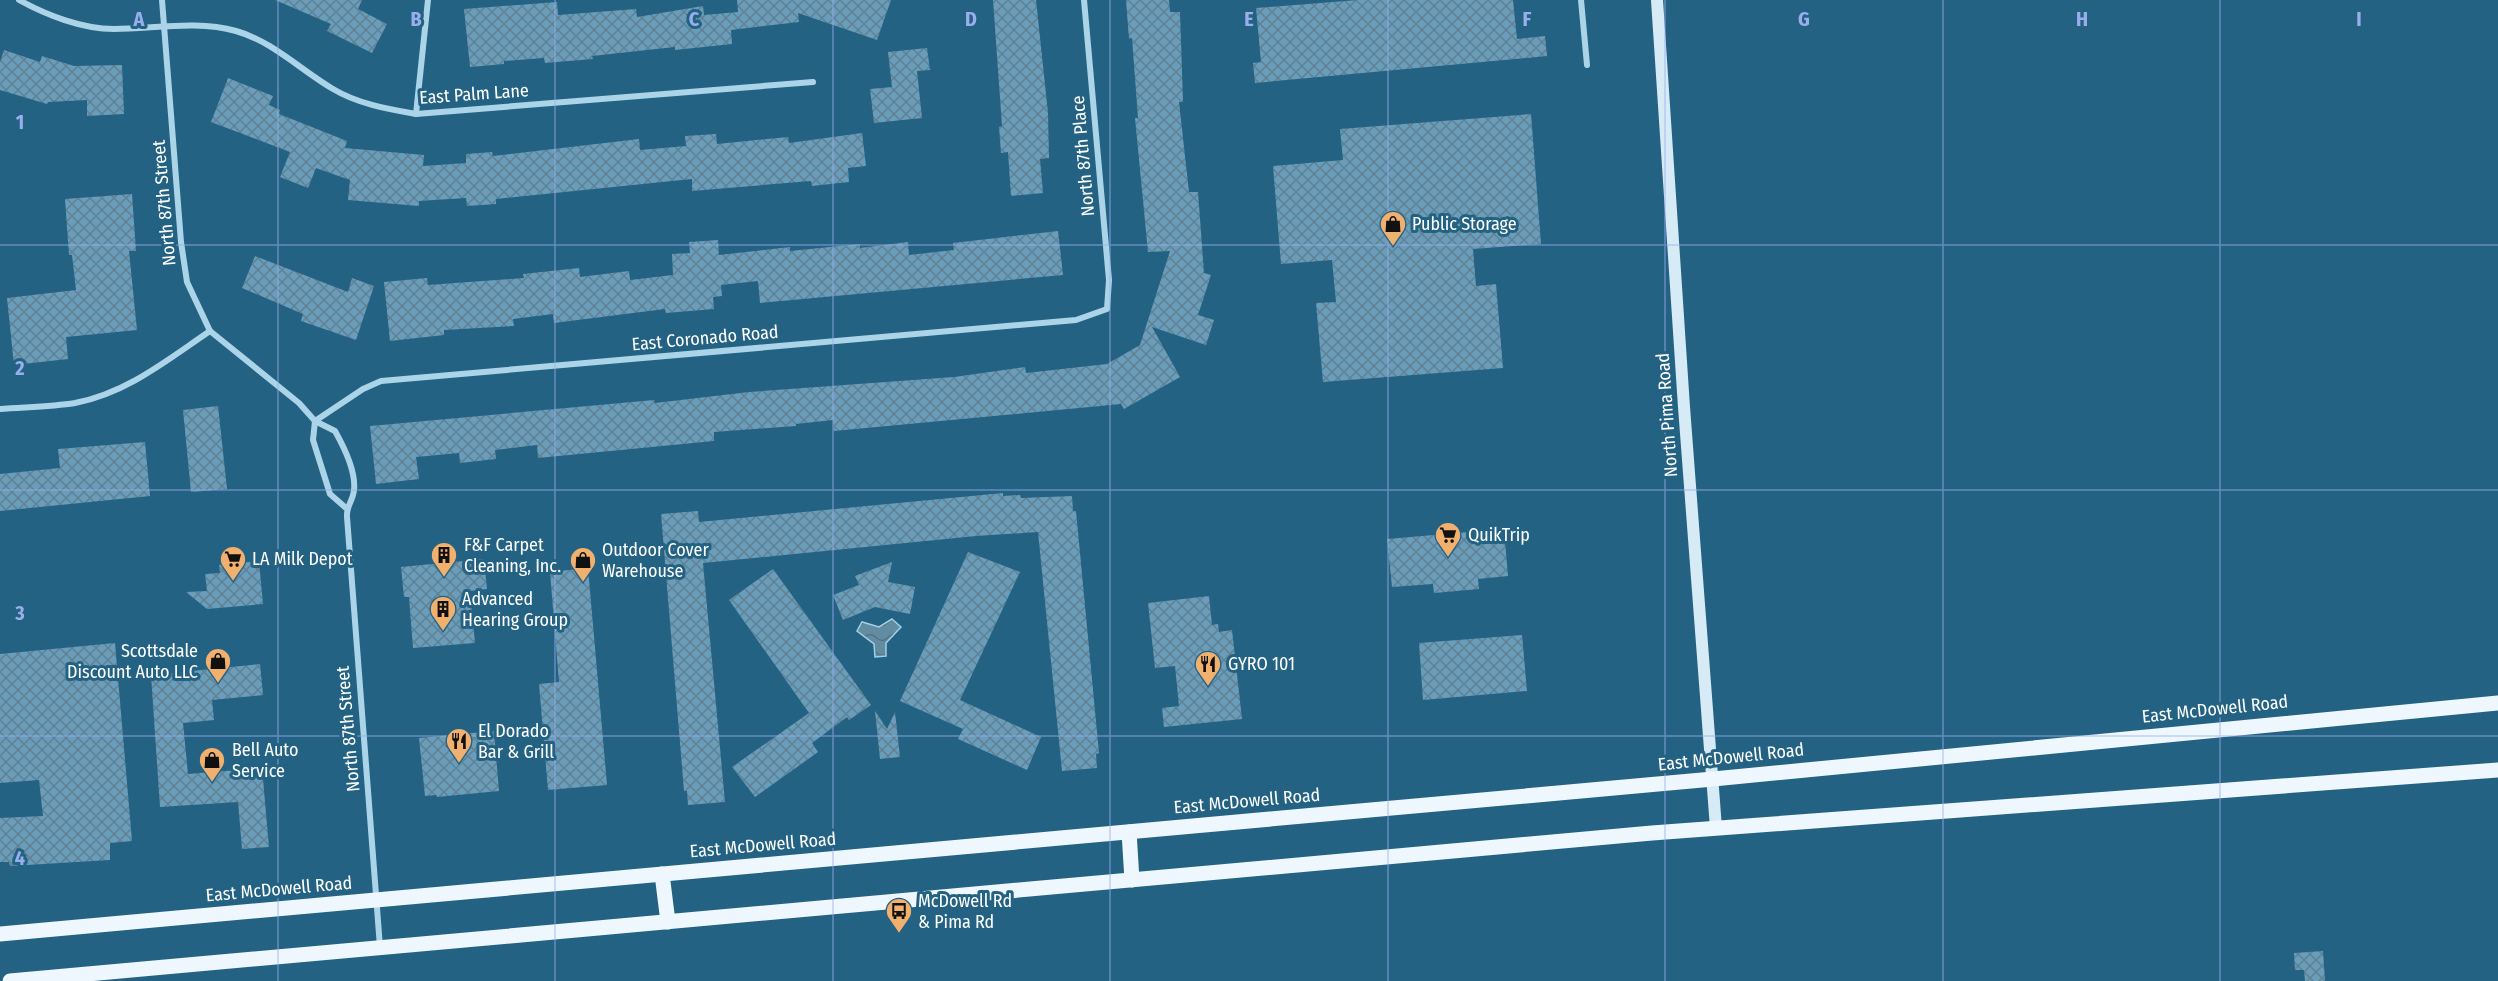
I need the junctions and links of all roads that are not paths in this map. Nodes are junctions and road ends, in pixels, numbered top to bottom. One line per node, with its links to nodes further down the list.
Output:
1 (19, 0): 7 (street, East Palm Lane)
2 (162, 0): 7 (street, North 87th Street)
3 (428, 0): 10 (street)
4 (1084, 0): 11 (street, North 87th Place)
5 (1581, 0): 8 (street)
6 (1657, 0): 18 (main road, North Pima Road)
7 (165, 27): 10 (street, East Palm Lane); 12 (street, North 87th Street)
8 (1587, 65)
9 (813, 82): 10 (street, East Palm Lane)
10 (416, 114)
11 (1107, 309): 14 (street, East Coronado Road)
12 (210, 331): 13 (street); 14 (street, North 87th Street)
13 (0, 409)
14 (315, 421): 15 (street); 15 (street, North 87th Street)
15 (346, 508): 23 (street, North 87th Street)
16 (2498, 703): 18 (main road, East McDowell Road)
17 (2498, 771): 19 (main road)
18 (1713, 779): 19 (main road, North Pima Road); 20 (main road, East McDowell Road)
19 (1716, 828): 22 (main road)
20 (1129, 831): 21 (main road, East McDowell Road); 22 (main road)
21 (662, 874): 23 (main road, East McDowell Road); 24 (main road)
22 (1132, 880): 24 (main road)
23 (377, 900): 25 (main road, East McDowell Road); 26 (street, North 87th Street)
24 (668, 922): 26 (main road)
25 (0, 934)
26 (380, 948): 27 (main road)
27 (10, 981)

